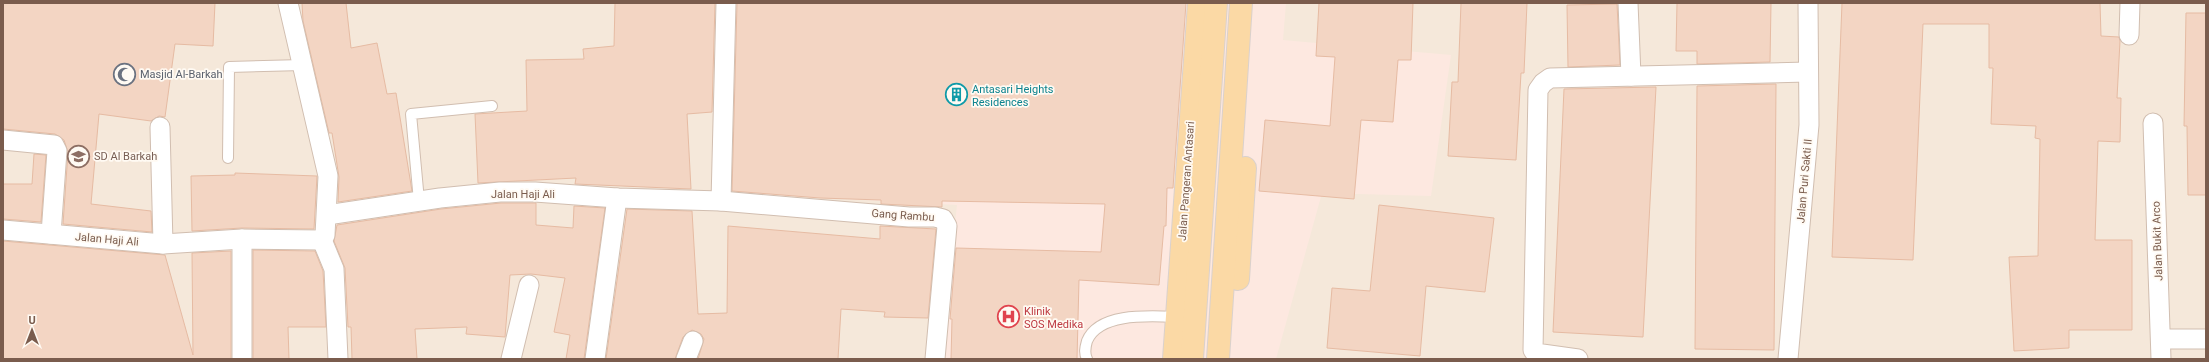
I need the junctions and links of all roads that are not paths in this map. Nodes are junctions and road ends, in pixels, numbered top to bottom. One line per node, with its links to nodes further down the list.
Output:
1 (288, 3): 11 (street)
2 (726, 3): 21 (street)
3 (1199, 3): 29 (main road, Jalan Pangeran Antasari)
4 (1216, 3): 41 (main road)
5 (1240, 3): 42 (main road)
6 (1254, 3): 43 (main road)
7 (1628, 3): 13 (street)
8 (1808, 3): 12 (street, Jalan Puri Sakti II)
9 (2130, 3): 10 (street)
10 (2129, 35)
11 (303, 65): 18 (lane); 22 (street)
12 (1808, 72): 13 (street); 45 (street, Jalan Puri Sakti II)
13 (1631, 76): 44 (street)
14 (492, 106): 20 (lane)
15 (2152, 123): 30 (street, Jalan Bukit Arco)
16 (160, 127): 27 (street)
17 (3, 140): 24 (street)
18 (228, 158)
19 (617, 198): 20 (street, Jalan Haji Ali); 21 (street, Jalan Haji Ali); 36 (street)
20 (419, 201): 22 (street, Jalan Haji Ali)
21 (721, 201): 38 (street, Gang Rambu)
22 (327, 215): 26 (street)
23 (3, 230): 24 (street, Jalan Haji Ali)
24 (51, 234): 27 (street, Jalan Haji Ali)
25 (242, 239): 26 (street, Jalan Haji Ali); 27 (street, Jalan Haji Ali); 33 (street)
26 (322, 240): 34 (street)
27 (163, 244)
28 (529, 285): 35 (street)
29 (1177, 316): 39 (lane); 40 (main road, Jalan Pangeran Antasari)
30 (2161, 339): 31 (street); 46 (street, Jalan Bukit Arco)
31 (2206, 339)
32 (693, 341): 37 (street)
33 (242, 359)
34 (338, 359)
35 (511, 359)
36 (595, 359)
37 (686, 359)
38 (935, 359)
39 (1087, 359)
40 (1174, 359)
41 (1192, 359)
42 (1218, 359)
43 (1234, 359)
44 (1578, 359)
45 (1788, 359)
46 (2161, 359)

